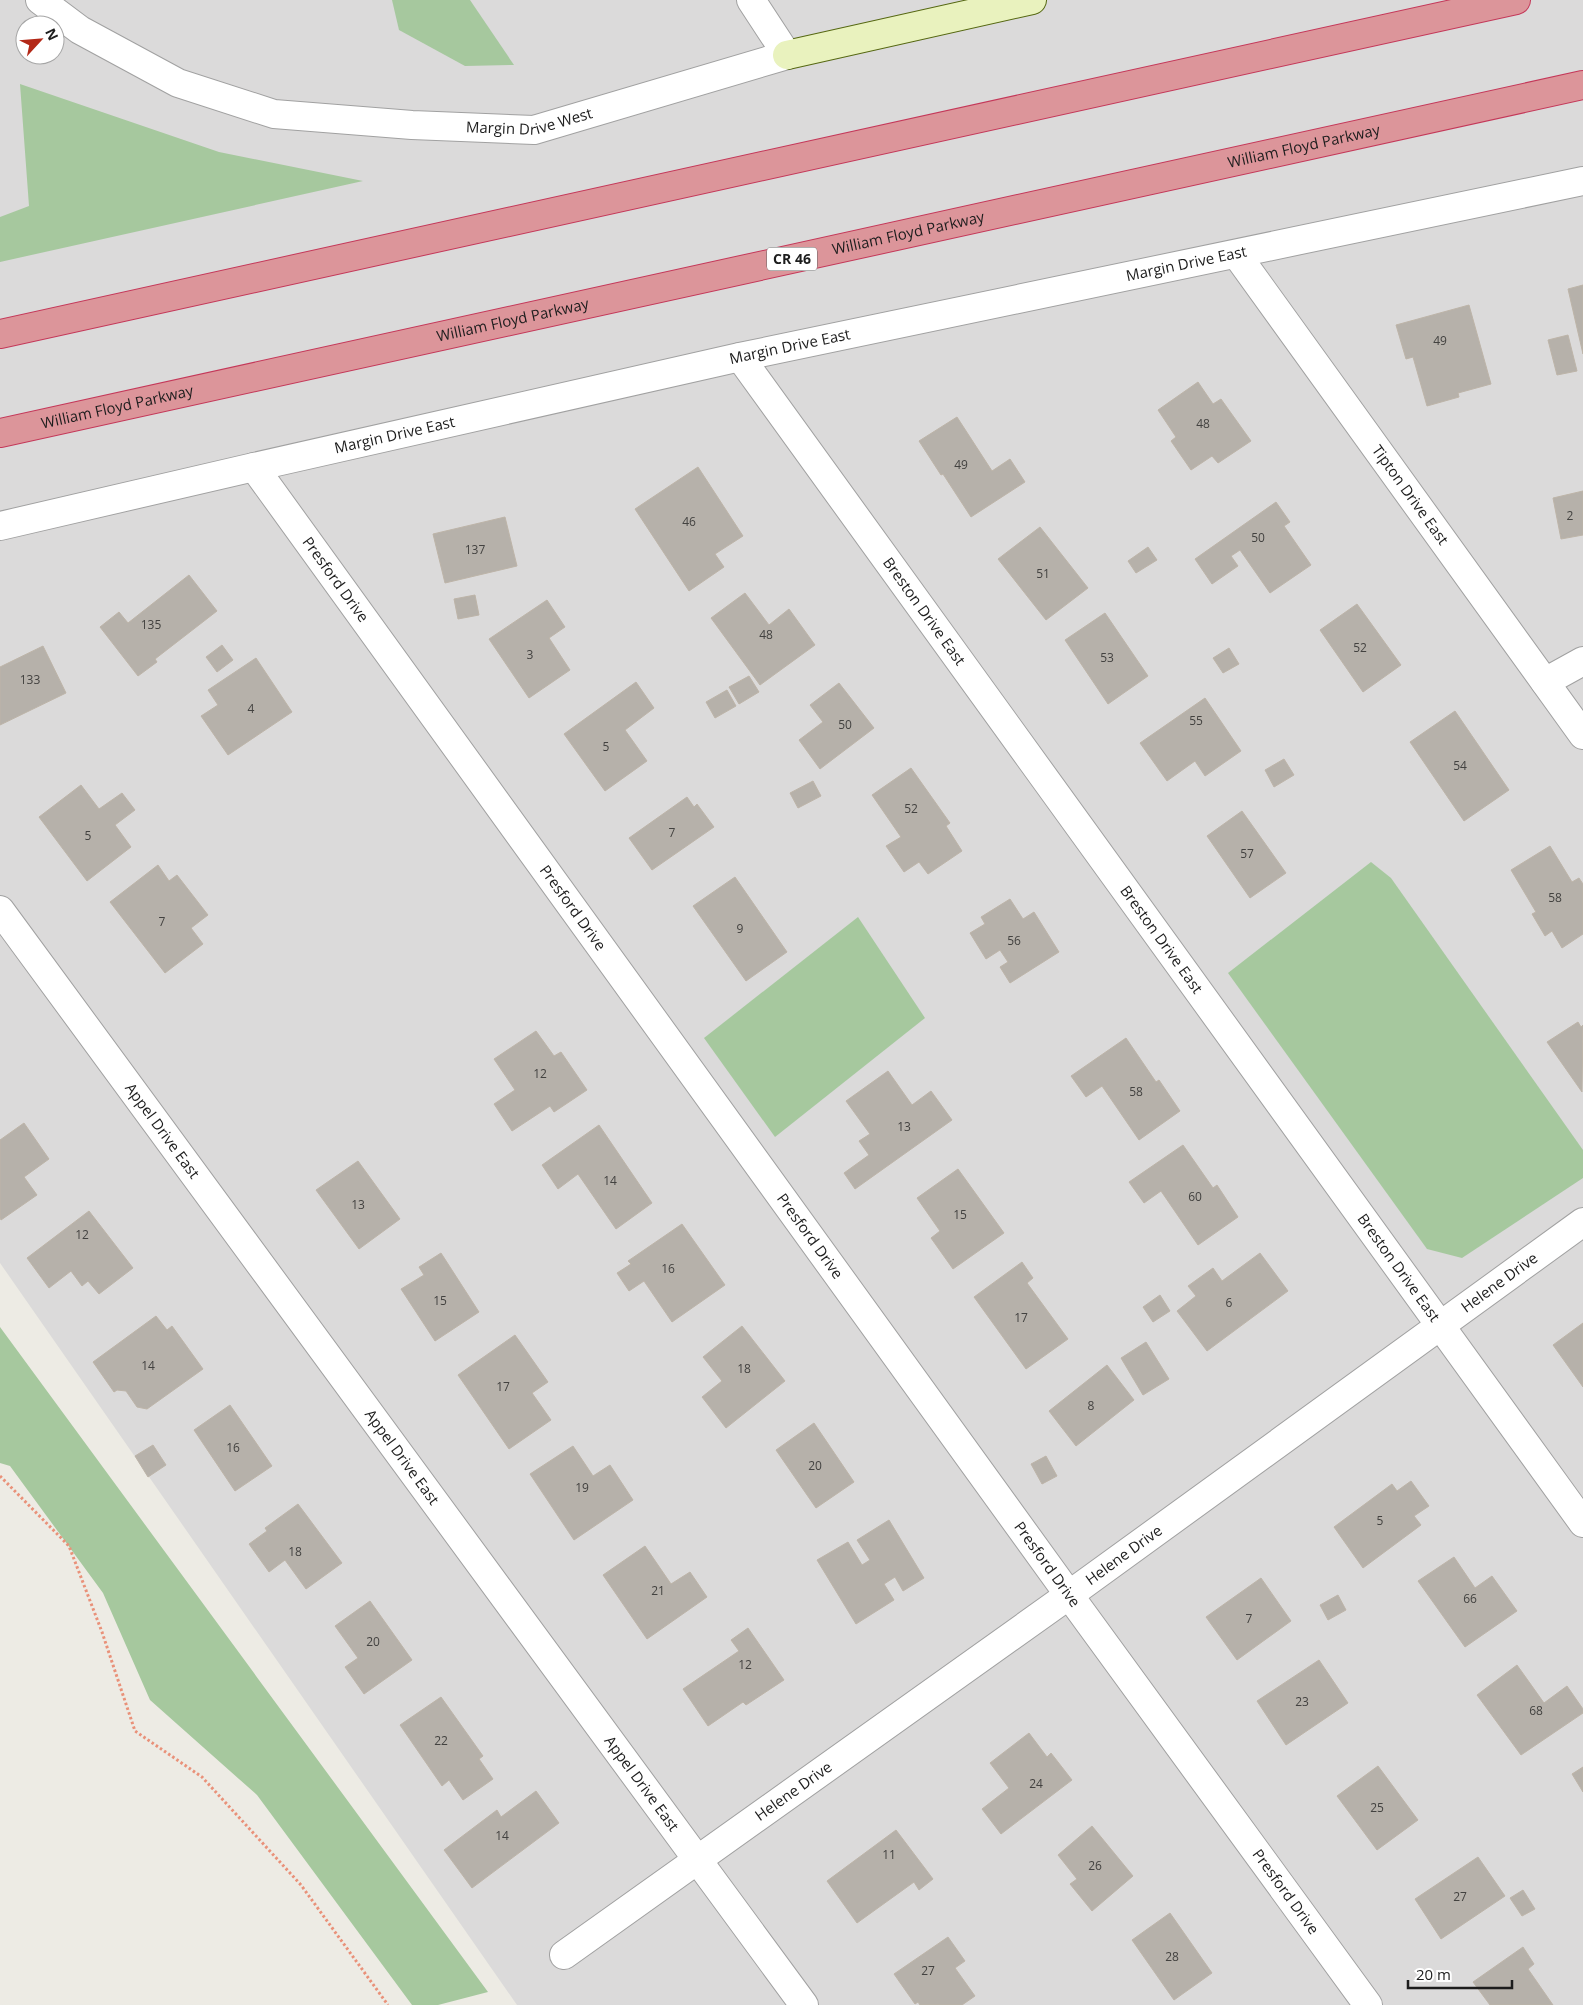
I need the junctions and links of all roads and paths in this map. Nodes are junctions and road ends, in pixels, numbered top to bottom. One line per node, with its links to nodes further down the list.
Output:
1 (40, 0): 5 (street, Margin Drive West)
2 (751, 0): 5 (street)
3 (1032, 0): 5 (street, Margin Drive West)
4 (1516, 0): 9 (highway)
5 (787, 55)
6 (1583, 85): 11 (highway, William Floyd Parkway / CR 46)
7 (1583, 181): 8 (street, Margin Drive East)
8 (1237, 255): 10 (street, Margin Drive East); 15 (street, Tipton Drive East)
9 (0, 334)
10 (740, 357): 12 (street, Margin Drive East); 19 (street, Breston Drive East)
11 (0, 433)
12 (254, 466): 13 (street, Margin Drive East); 22 (street, Presford Drive)
13 (0, 526)
14 (1583, 661): 15 (street)
15 (1545, 682): 16 (street, Tipton Drive East)
16 (1583, 735)
17 (0, 910): 23 (street, Appel Drive East)
18 (1583, 1222): 19 (street, Helene Drive)
19 (1440, 1326): 21 (street, Breston Drive East); 22 (street, Helene Drive)
20 (0, 1476): 25 (path)
21 (1583, 1523)
22 (1069, 1595): 23 (street, Helene Drive); 27 (street, Presford Drive)
23 (698, 1860): 24 (street, Helene Drive); 26 (street, Appel Drive East)
24 (564, 1955)
25 (388, 2005)
26 (804, 2005)
27 (1368, 2005)

